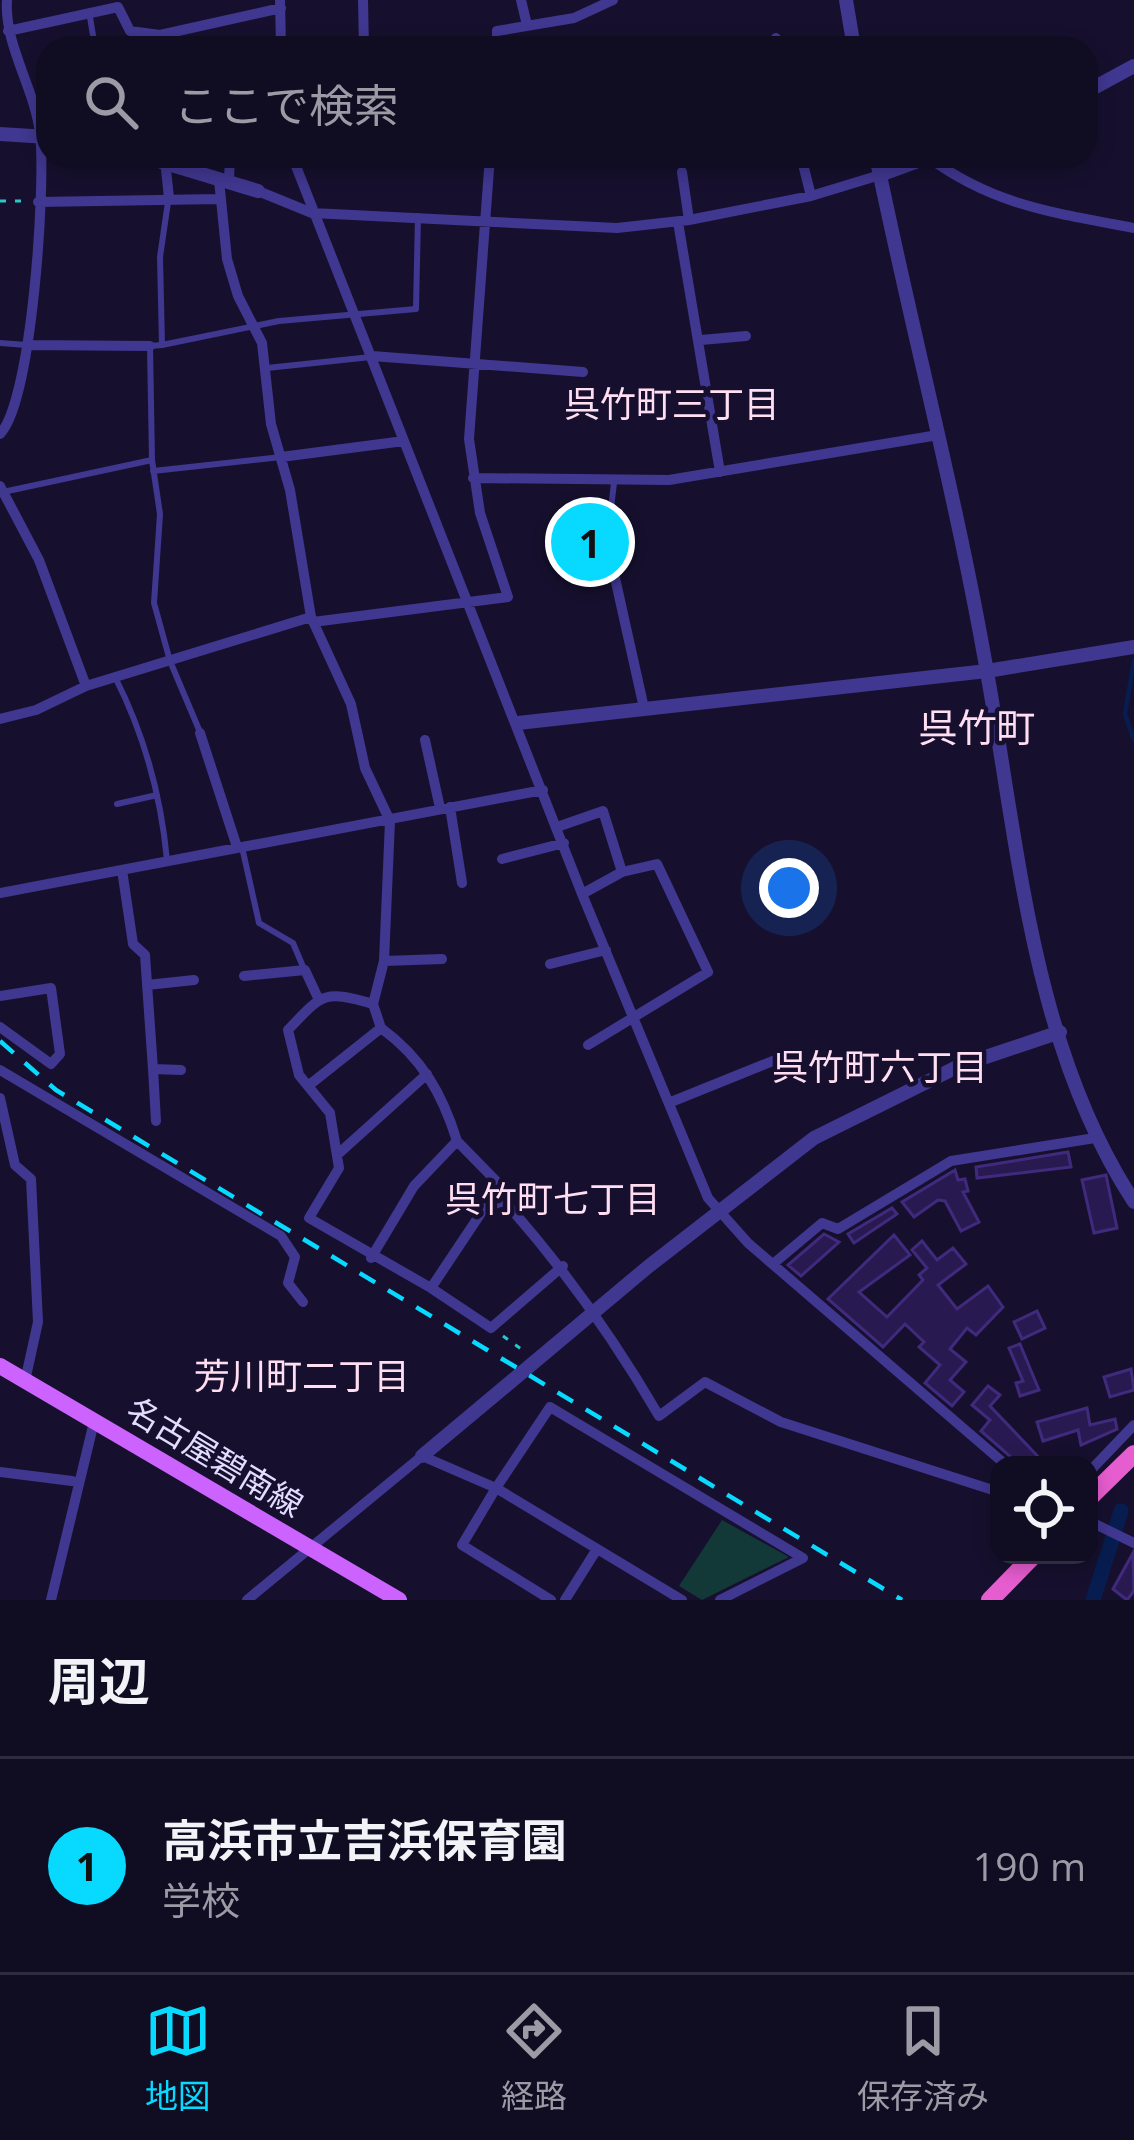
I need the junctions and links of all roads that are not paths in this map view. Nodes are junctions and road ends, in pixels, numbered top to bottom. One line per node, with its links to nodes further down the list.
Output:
1 (7, 0): 9 (street)
2 (363, 0): 14 (street)
3 (521, 0): 8 (street)
4 (614, 0): 8 (street)
5 (846, 0): 16 (street)
6 (280, 4): 12 (street); 13 (street)
7 (90, 17): 9 (street); 10 (lane); 11 (street)
8 (527, 25): 15 (street)
9 (8, 31): 19 (street)
10 (93, 36)
11 (143, 36)
12 (176, 36)
13 (281, 36)
14 (364, 36)
15 (497, 36)
16 (852, 36)
17 (1134, 66): 18 (street)
18 (1098, 86)
19 (36, 107)
20 (0, 134): 21 (street)
21 (36, 136)
22 (41, 168): 39 (street)
23 (166, 168): 37 (street)
24 (190, 168): 34 (street)
25 (227, 168): 34 (street)
26 (296, 168): 40 (street)
27 (489, 168): 43 (street)
28 (804, 168): 36 (street)
29 (879, 168): 33 (street)
30 (899, 168): 33 (street)
31 (944, 168): 44 (street)
32 (682, 172): 42 (street)
33 (880, 175): 36 (street); 57 (street)
34 (224, 180): 35 (street); 38 (street)
35 (259, 191): 40 (street)
36 (811, 196): 42 (street)
37 (169, 199): 38 (street); 39 (street); 51 (lane)
38 (219, 200): 46 (street)
39 (38, 202): 50 (street)
40 (312, 213): 41 (street); 45 (street)
41 (418, 216): 43 (street); 45 (lane)
42 (683, 221): 43 (street); 48 (street)
43 (485, 222): 53 (street)
44 (1134, 228)
45 (354, 314): 46 (lane); 52 (street)
46 (254, 328): 51 (lane); 54 (street)
47 (746, 336): 48 (street)
48 (701, 340): 62 (street)
49 (0, 343): 50 (lane)
50 (27, 345): 51 (street); 56 (street)
51 (156, 345): 60 (lane)
52 (372, 356): 53 (street); 54 (lane); 58 (street)
53 (477, 360): 55 (street); 63 (street)
54 (267, 368): 59 (street)
55 (583, 372)
56 (0, 434)
57 (938, 435): 62 (street); 72 (street)
58 (404, 442): 59 (street); 68 (street)
59 (280, 457): 61 (lane); 69 (street)
60 (152, 460): 61 (lane); 65 (lane)
61 (154, 471): 71 (lane)
62 (720, 472): 64 (street)
63 (473, 478): 64 (street); 68 (street)
64 (614, 483): 67 (lane)
65 (2, 489): 66 (street)
66 (5, 510): 74 (street)
67 (607, 542): 75 (street)
68 (467, 602): 69 (street); 77 (street)
69 (312, 620): 71 (street); 84 (street)
70 (1130, 648): 72 (street)
71 (170, 661): 73 (street); 78 (lane)
72 (987, 671): 75 (street); 109 (street)
73 (115, 677): 74 (street); 81 (lane)
74 (86, 686): 76 (street)
75 (644, 708): 77 (street)
76 (0, 719)
77 (518, 723): 80 (street)
78 (200, 733): 87 (street)
79 (425, 740): 83 (street)
80 (543, 790): 83 (street); 85 (street)
81 (157, 795): 82 (lane); 89 (lane)
82 (117, 804)
83 (445, 808): 84 (street); 92 (street)
84 (390, 821): 87 (street); 97 (street)
85 (557, 827): 86 (street); 91 (street)
86 (563, 844): 88 (street); 94 (street)
87 (239, 847): 89 (street); 99 (lane)
88 (502, 859)
89 (166, 860): 90 (street)
90 (122, 870): 93 (street); 102 (street)
91 (622, 872): 94 (street); 106 (street)
92 (462, 883)
93 (0, 893)
94 (582, 894): 95 (street)
95 (606, 950): 98 (street); 106 (street)
96 (442, 959): 97 (street)
97 (384, 962): 105 (street)
98 (550, 964)
99 (305, 970): 100 (street); 104 (street)
100 (244, 976)
101 (194, 980): 102 (street)
102 (147, 985): 112 (street)
103 (0, 996): 107 (street)
104 (318, 998): 105 (street); 116 (street)
105 (373, 1004): 108 (street)
106 (634, 1015): 110 (street); 118 (street)
107 (0, 1027)
108 (381, 1028): 115 (street); 116 (street)
109 (1060, 1032): 120 (street); 125 (street)
110 (588, 1045)
111 (790, 1054): 118 (street)
112 (153, 1069): 114 (street); 119 (street)
113 (0, 1070): 130 (street)
114 (182, 1070)
115 (427, 1074): 121 (street); 122 (street)
116 (308, 1086): 122 (street)
117 (0, 1098): 133 (street)
118 (671, 1102): 125 (street)
119 (156, 1120)
120 (1095, 1138): 124 (street); 127 (street)
121 (458, 1142): 123 (street); 126 (street)
122 (337, 1156): 126 (street)
123 (504, 1201): 128 (street); 129 (street)
124 (1134, 1202)
125 (721, 1210): 127 (street); 131 (street)
126 (370, 1258): 129 (street)
127 (773, 1264): 138 (street)
128 (563, 1266): 129 (street); 131 (street)
129 (431, 1288)
130 (303, 1303)
131 (596, 1310): 137 (street); 143 (street)
132 (0, 1366): 133 (main road, 名古屋碧南線)
133 (25, 1382): 134 (main road, 名古屋碧南線)
134 (94, 1422): 147 (main road, 名古屋碧南線); 150 (street)
135 (1134, 1424): 139 (street)
136 (1134, 1454): 144 (highway)
137 (422, 1456): 142 (street); 147 (street)
138 (996, 1456)
139 (1098, 1462)
140 (0, 1472): 141 (street)
141 (72, 1481)
142 (496, 1488): 148 (street); 153 (street); 156 (street)
143 (990, 1489)
144 (1098, 1489)
145 (1098, 1526): 146 (street)
146 (1130, 1541)
147 (308, 1548): 151 (street); 152 (main road, 名古屋碧南線)
148 (597, 1549): 154 (street); 155 (street)
149 (1025, 1564): 157 (highway)
150 (51, 1600)
151 (247, 1600)
152 (399, 1600)
153 (551, 1600)
154 (565, 1600)
155 (682, 1600)
156 (720, 1600)
157 (990, 1600)

